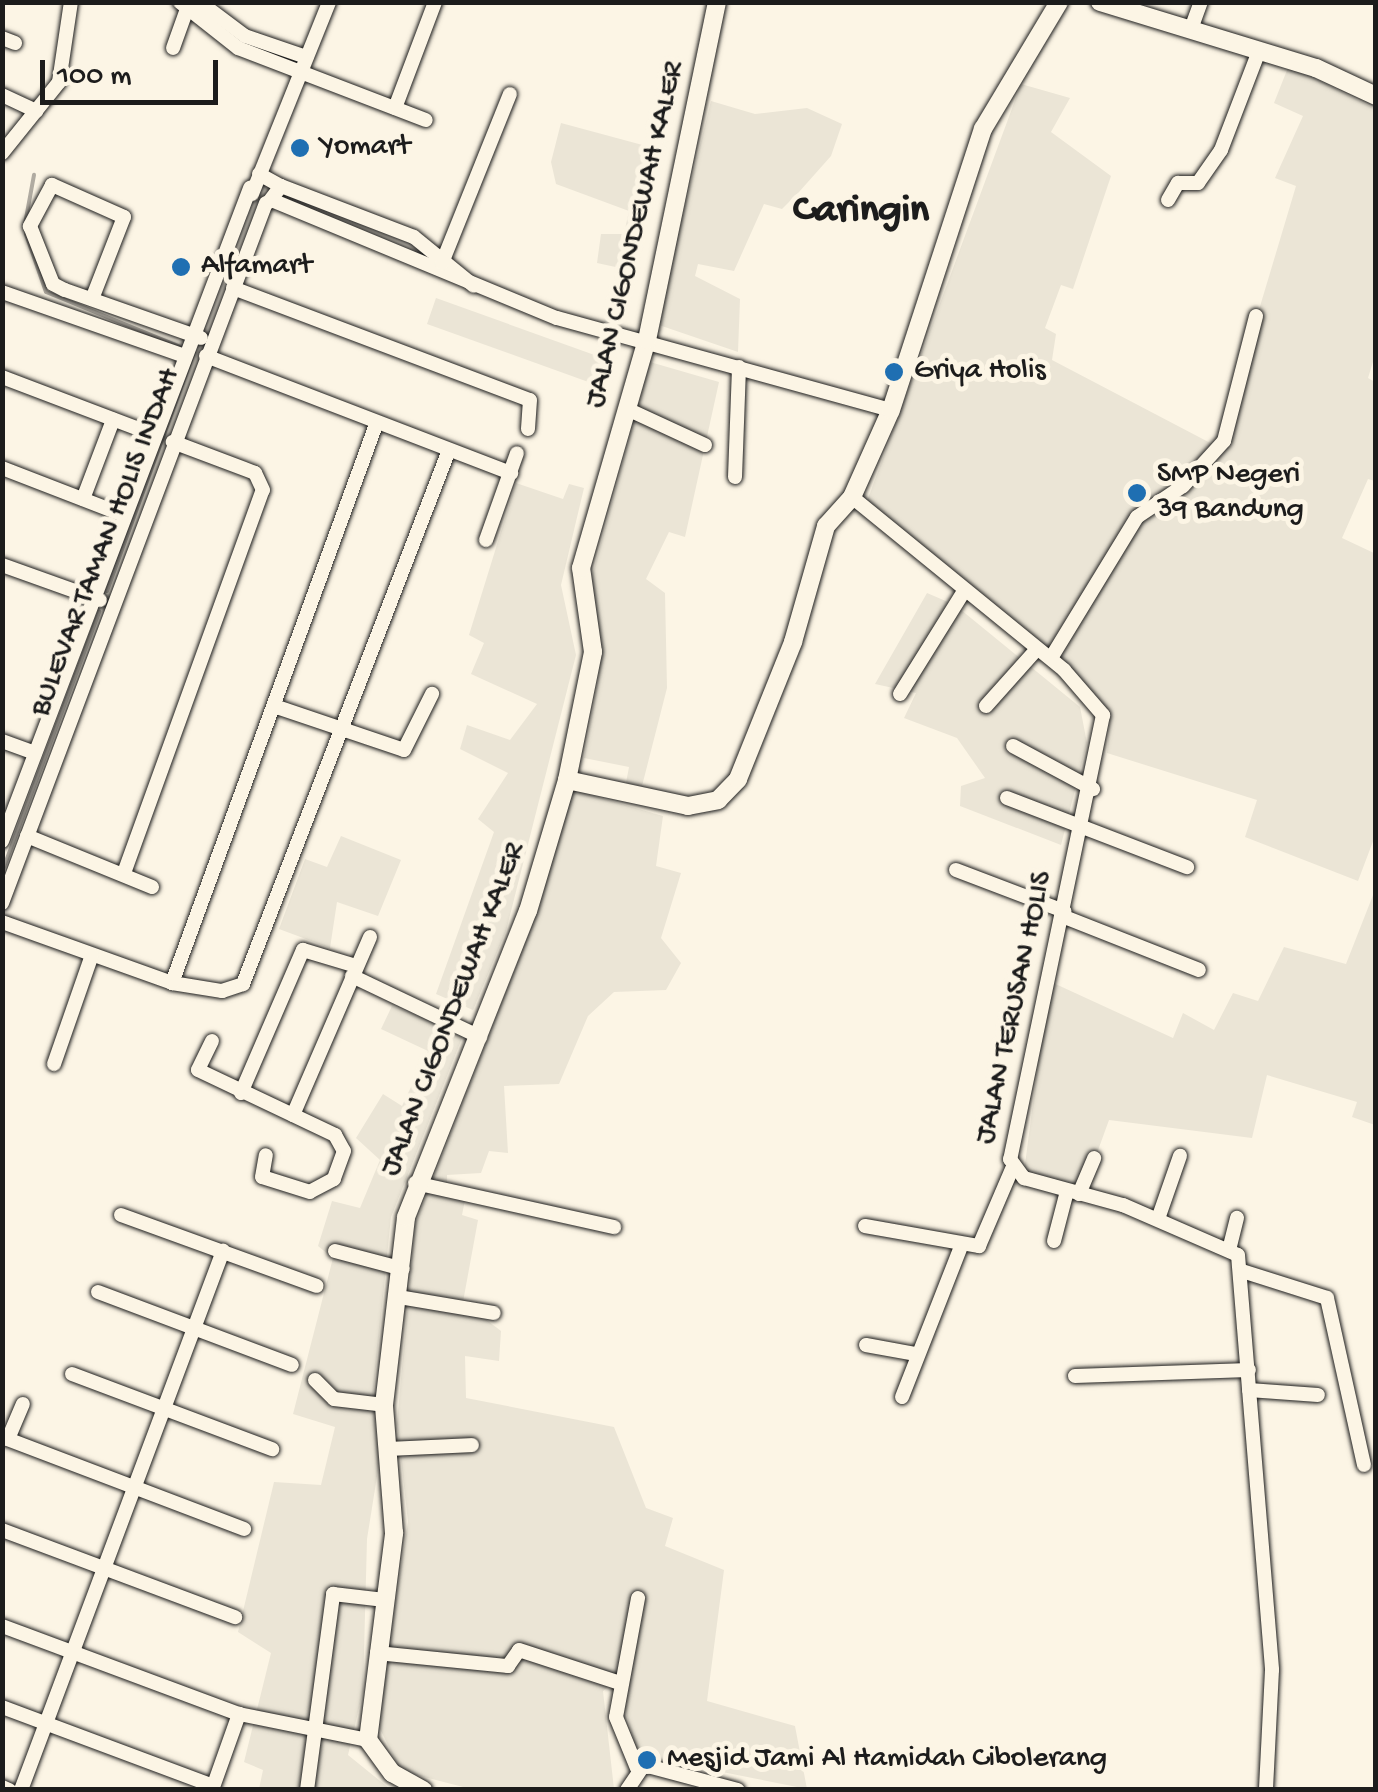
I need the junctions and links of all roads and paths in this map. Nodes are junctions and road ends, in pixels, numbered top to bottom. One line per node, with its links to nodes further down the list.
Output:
1 (71, 2): 18 (street)
2 (329, 2): 12 (street, BULEVAR TAMAN HOLIS INDAH)
3 (435, 2): 17 (street)
4 (717, 2): 31 (main road, JALAN CIGONDEWAH KALER)
5 (1058, 2): 37 (main road)
6 (1100, 2): 9 (main road)
7 (1201, 2): 9 (street)
8 (189, 4): 10 (street); 12 (street); 13 (street)
9 (1191, 29): 11 (main road)
10 (173, 48)
11 (1260, 51): 16 (main road); 24 (street)
12 (306, 57): 13 (street, BULEVAR TAMAN HOLIS INDAH)
13 (300, 72): 17 (street); 21 (street, BULEVAR TAMAN HOLIS INDAH)
14 (510, 94): 26 (street)
15 (2, 95): 18 (street)
16 (1376, 96)
17 (395, 108): 19 (street)
18 (36, 111): 20 (street)
19 (426, 120)
20 (2, 153)
21 (259, 174): 22 (street); 23 (street, BULEVAR TAMAN HOLIS INDAH)
22 (280, 186): 25 (street, BULEVAR TAMAN HOLIS INDAH); 26 (street)
23 (250, 188): 25 (street); 32 (street, BULEVAR TAMAN HOLIS INDAH)
24 (1168, 200)
25 (270, 202): 26 (street); 27 (street, BULEVAR TAMAN HOLIS INDAH)
26 (442, 262): 31 (street)
27 (232, 288): 32 (street, BULEVAR TAMAN HOLIS INDAH); 40 (street)
28 (2, 292): 33 (street)
29 (92, 299): 29 (street); 32 (street)
30 (1256, 316): 58 (street)
31 (647, 340): 34 (street); 36 (main road, JALAN CIGONDEWAH KALER)
32 (203, 342): 33 (street, BULEVAR TAMAN HOLIS INDAH); 39 (street); 42 (street, BULEVAR TAMAN HOLIS INDAH)
33 (185, 356): 41 (street, BULEVAR TAMAN HOLIS INDAH)
34 (739, 367): 37 (street); 48 (street)
35 (2, 376): 38 (street)
36 (626, 409): 43 (street); 67 (main road, JALAN CIGONDEWAH KALER)
37 (891, 410): 49 (main road)
38 (112, 420): 41 (street); 50 (street)
39 (378, 422): 44 (street); 61 (street)
40 (528, 429)
41 (155, 435): 51 (street, BULEVAR TAMAN HOLIS INDAH)
42 (174, 442): 56 (street, BULEVAR TAMAN HOLIS INDAH); 75 (street)
43 (705, 445)
44 (449, 450): 47 (street); 63 (street)
45 (517, 453): 47 (street)
46 (2, 468): 50 (street)
47 (511, 473): 52 (street)
48 (735, 478)
49 (852, 498): 54 (street, JALAN TERUSAN HOLIS); 67 (main road)
50 (83, 499): 51 (street)
51 (124, 514): 55 (street, BULEVAR TAMAN HOLIS INDAH)
52 (486, 540)
53 (2, 565): 55 (street)
54 (964, 591): 57 (street, JALAN TERUSAN HOLIS); 60 (street)
55 (93, 598): 56 (street); 66 (street, BULEVAR TAMAN HOLIS INDAH)
56 (110, 604): 71 (street, BULEVAR TAMAN HOLIS INDAH)
57 (1037, 649): 58 (street, JALAN TERUSAN HOLIS); 62 (street)
58 (1051, 658): 68 (street, JALAN TERUSAN HOLIS)
59 (432, 694): 63 (street)
60 (900, 694)
61 (274, 706): 63 (street); 84 (street)
62 (986, 706)
63 (342, 730): 84 (street)
64 (2, 741): 66 (street)
65 (1013, 746): 68 (street)
66 (35, 753): 72 (street, BULEVAR TAMAN HOLIS INDAH)
67 (567, 780): 85 (main road, JALAN CIGONDEWAH KALER)
68 (1093, 789): 70 (street, JALAN TERUSAN HOLIS)
69 (1007, 798): 70 (street)
70 (1084, 821): 73 (street); 78 (street, JALAN TERUSAN HOLIS)
71 (27, 836): 75 (street); 77 (street, BULEVAR TAMAN HOLIS INDAH)
72 (2, 841)
73 (1187, 867)
74 (956, 870): 78 (street)
75 (124, 873): 76 (street)
76 (152, 887)
77 (2, 902)
78 (1063, 914): 82 (street); 93 (street, JALAN TERUSAN HOLIS)
79 (2, 922): 81 (street)
80 (370, 936): 83 (street)
81 (92, 955): 84 (street); 87 (street)
82 (1199, 970)
83 (354, 971): 85 (street); 88 (street); 89 (street)
84 (172, 983)
85 (480, 1037): 94 (main road, JALAN CIGONDEWAH KALER)
86 (212, 1041): 88 (street)
87 (54, 1064)
88 (241, 1092): 89 (street)
89 (293, 1115): 90 (street)
90 (266, 1155)
91 (1180, 1156): 97 (street)
92 (1094, 1158): 95 (street)
93 (1012, 1169): 95 (street, JALAN TERUSAN HOLIS); 103 (street)
94 (415, 1182): 100 (street); 106 (main road, JALAN CIGONDEWAH KALER)
95 (1073, 1192): 97 (street, JALAN TERUSAN HOLIS); 101 (street)
96 (121, 1215): 104 (street)
97 (1158, 1218): 102 (street, JALAN TERUSAN HOLIS)
98 (1237, 1218): 102 (street)
99 (865, 1226): 103 (street)
100 (614, 1228)
101 (1054, 1240)
102 (1230, 1246): 107 (street)
103 (960, 1249): 114 (street)
104 (223, 1251): 108 (street); 112 (street)
105 (334, 1252): 106 (street)
106 (402, 1269): 110 (main road, JALAN CIGONDEWAH KALER)
107 (1242, 1271): 116 (street); 130 (street)
108 (317, 1286)
109 (98, 1292): 112 (street)
110 (399, 1297): 111 (street); 124 (main road, JALAN CIGONDEWAH KALER)
111 (494, 1313)
112 (194, 1328): 115 (street); 125 (street)
113 (866, 1345): 114 (street)
114 (916, 1354): 122 (street)
115 (292, 1365)
116 (1249, 1370): 118 (street); 120 (street)
117 (72, 1374): 125 (street)
118 (1075, 1376)
119 (315, 1380): 124 (street)
120 (1250, 1390): 121 (street); 154 (street)
121 (1318, 1395)
122 (902, 1398)
123 (22, 1404): 126 (street)
124 (384, 1404): 129 (main road, JALAN CIGONDEWAH KALER)
125 (164, 1409): 128 (street); 131 (street)
126 (5, 1438): 131 (street)
127 (472, 1445): 129 (street)
128 (272, 1449)
129 (390, 1449): 136 (main road, JALAN CIGONDEWAH KALER)
130 (1364, 1465)
131 (134, 1487): 132 (street); 134 (street)
132 (244, 1529)
133 (2, 1530): 134 (street)
134 (103, 1566): 137 (street); 139 (street)
135 (638, 1598): 141 (street)
136 (385, 1600): 140 (main road, JALAN CIGONDEWAH KALER); 145 (street)
137 (236, 1616)
138 (2, 1626): 139 (street)
139 (71, 1652): 143 (street); 144 (street)
140 (378, 1652): 141 (street); 146 (main road, JALAN CIGONDEWAH KALER)
141 (618, 1682): 147 (street)
142 (2, 1707): 144 (street)
143 (239, 1714): 145 (street); 148 (street)
144 (46, 1722): 148 (street); 149 (street)
145 (316, 1729): 146 (street); 150 (street)
146 (368, 1740): 151 (main road)
147 (637, 1768): 152 (street); 153 (street)
148 (212, 1788)
149 (20, 1790)
150 (306, 1790)
151 (423, 1790)
152 (627, 1790)
153 (738, 1790)
154 (1266, 1790)

